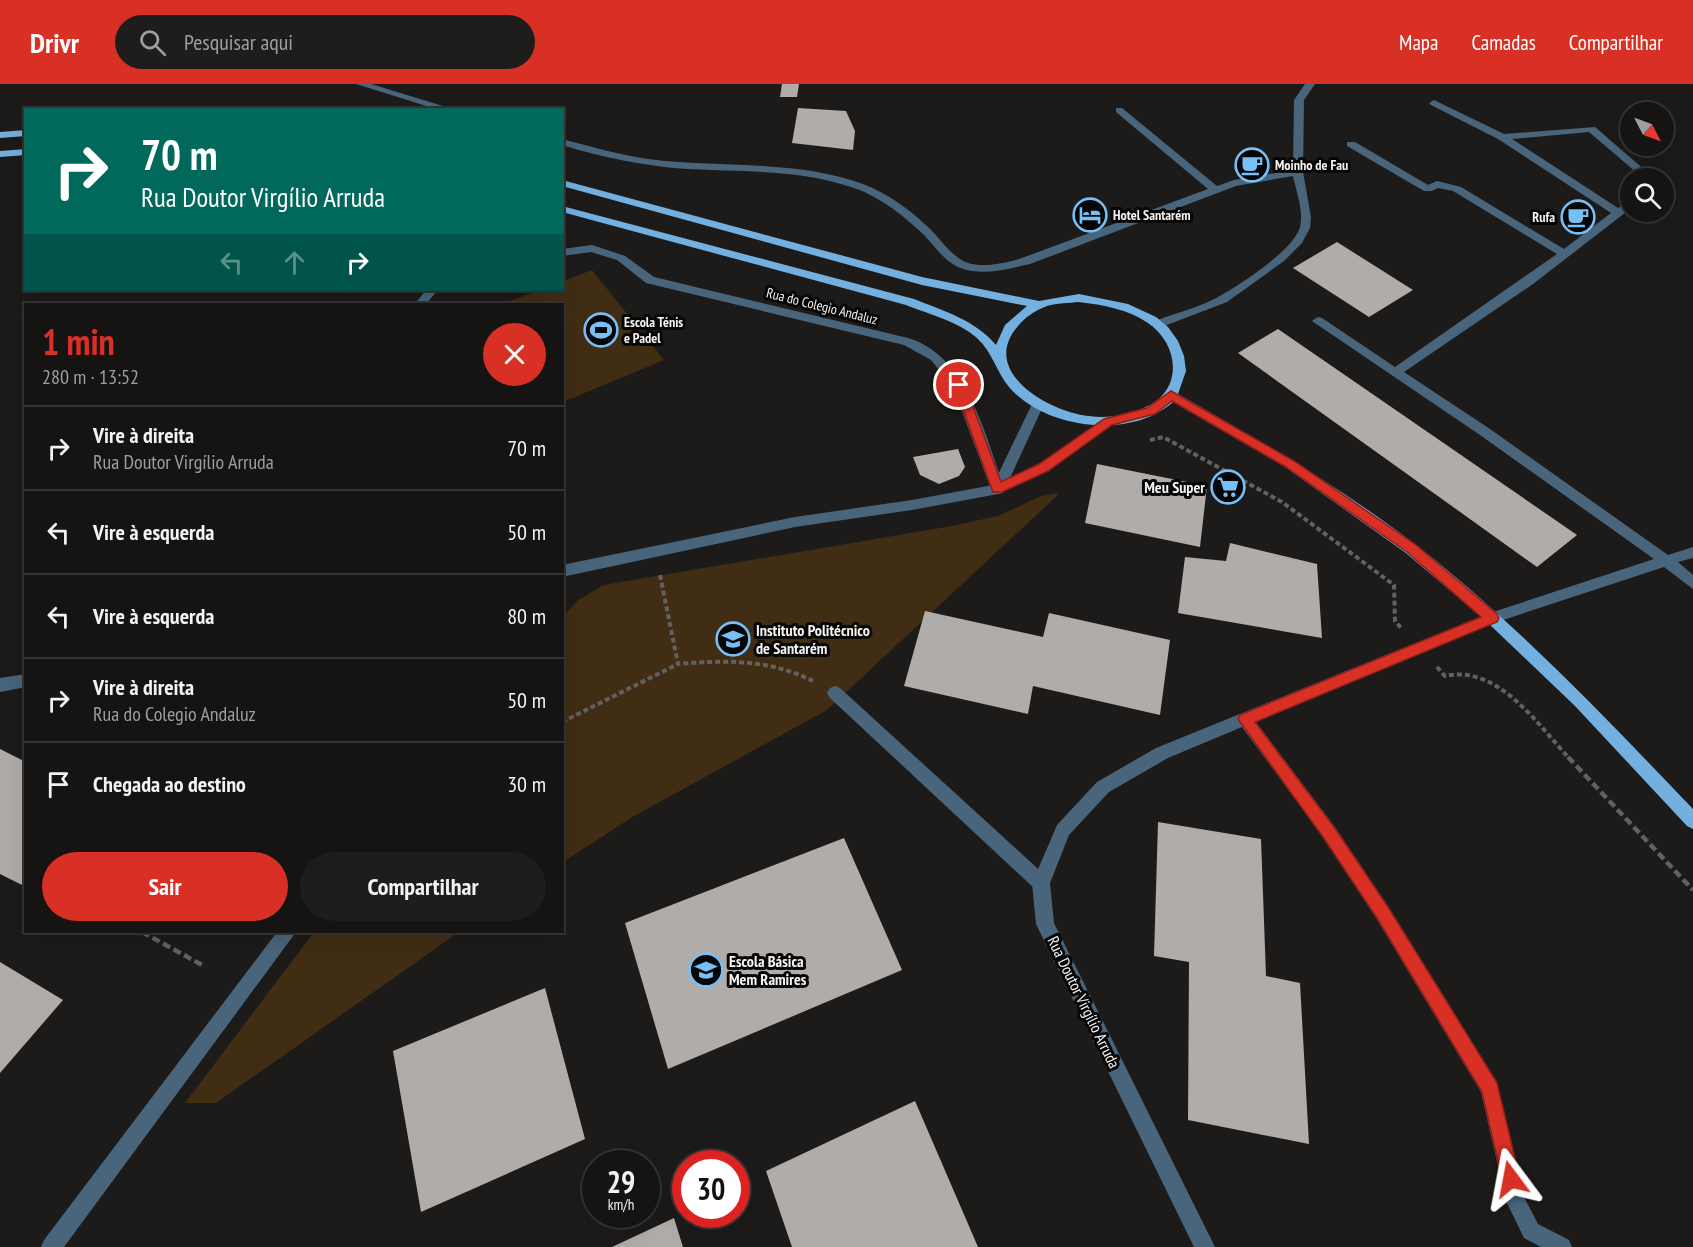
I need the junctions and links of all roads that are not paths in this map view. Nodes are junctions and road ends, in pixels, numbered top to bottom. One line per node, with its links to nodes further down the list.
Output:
1 (361, 84): 4 (street)
2 (1310, 84): 14 (street)
3 (1434, 103): 8 (street)
4 (444, 108)
5 (1119, 110): 16 (street)
6 (24, 133): 7 (main road)
7 (0, 135)
8 (1502, 137): 13 (street); 18 (street)
9 (564, 143): 16 (street)
10 (1351, 144): 20 (street)
11 (24, 152): 12 (main road)
12 (0, 154)
13 (1637, 168)
14 (1298, 172): 16 (street); 25 (street)
15 (564, 184): 23 (main road)
16 (1215, 189)
17 (564, 210): 26 (main road)
18 (1619, 213): 20 (street)
19 (564, 253): 31 (street, Rua do Colegio Andaluz)
20 (1564, 254): 27 (street)
21 (431, 291): 22 (street)
22 (421, 303)
23 (1040, 304): 25 (main road); 26 (main road)
24 (1318, 321): 27 (street)
25 (1159, 324): 28 (main road)
26 (1001, 359): 29 (main road)
27 (1396, 372): 33 (street)
28 (1171, 395): 30 (main road); 36 (main road)
29 (1038, 404): 30 (main road); 31 (street)
30 (1108, 422): 31 (street)
31 (998, 489): 34 (street)
32 (1693, 552): 33 (street, Rua Doutor Virgílio Arruda)
33 (1667, 561): 35 (street); 36 (street, Rua Doutor Virgílio Arruda)
34 (564, 571)
35 (1693, 583)
36 (1492, 618): 40 (street, Rua Doutor Virgílio Arruda); 41 (main road)
37 (23, 682): 38 (street)
38 (0, 685)
39 (835, 693): 42 (street)
40 (1245, 719): 42 (street, Rua Doutor Virgílio Arruda); 46 (street)
41 (1693, 821)
42 (1041, 883): 45 (street, Rua Doutor Virgílio Arruda)
43 (286, 933): 44 (street)
44 (51, 1247)
45 (1205, 1247)
46 (1562, 1247)

